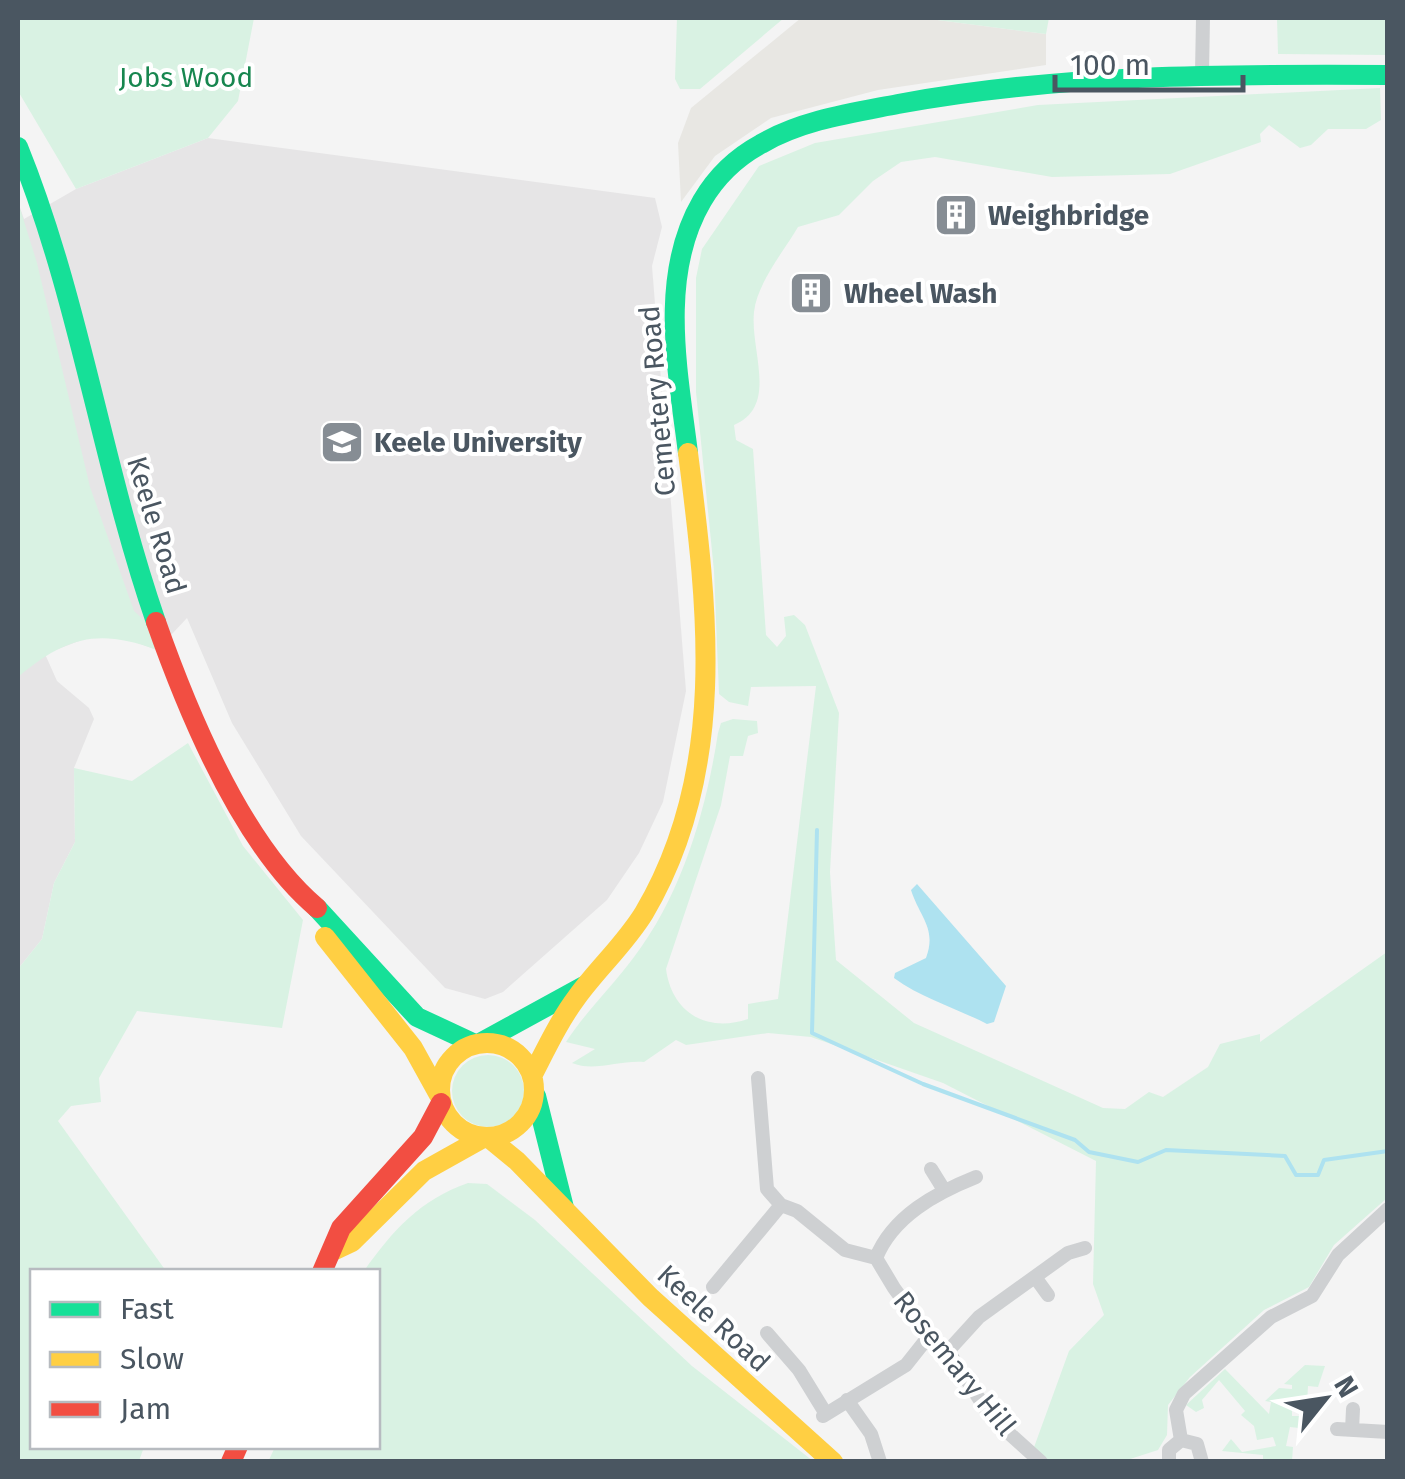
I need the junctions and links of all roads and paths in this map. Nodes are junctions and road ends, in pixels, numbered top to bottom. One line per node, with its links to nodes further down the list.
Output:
1 (1202, 18): 2 (street)
2 (1202, 73): 3 (street, Cemetery Road); 6 (street, Cemetery Road)
3 (1388, 75)
4 (18, 148): 5 (street, Keele Road)
5 (300, 896): 7 (street, Keele Road); 10 (street, Keele Road)
6 (584, 986): 7 (street, Cemetery Road); 9 (street, Cemetery Road)
7 (477, 1044): 9 (street); 10 (street)
8 (758, 1078): 15 (street)
9 (533, 1080): 11 (street); 16 (street)
10 (440, 1099): 11 (street); 19 (street)
11 (486, 1138): 16 (street, Keele Road); 19 (street)
12 (930, 1169): 14 (street)
13 (976, 1177): 14 (street)
14 (944, 1190): 20 (street)
15 (781, 1206): 20 (street); 23 (street)
16 (564, 1208): 34 (street, Keele Road)
17 (1388, 1209): 31 (street)
18 (1085, 1248): 22 (street)
19 (335, 1250): 21 (street)
20 (876, 1258): 26 (street, Rosemary Hill)
21 (324, 1269)
22 (1035, 1277): 24 (street); 27 (street)
23 (712, 1287)
24 (1048, 1296)
25 (768, 1333): 28 (street)
26 (929, 1336): 27 (street, Rosemary Hill); 28 (street)
27 (948, 1351): 32 (street, Rosemary Hill)
28 (847, 1400): 35 (street)
29 (1353, 1409): 30 (street)
30 (1388, 1432)
31 (1181, 1440): 33 (street); 37 (street)
32 (1022, 1454): 36 (street, Rosemary Hill)
33 (1168, 1461)
34 (833, 1462)
35 (880, 1462)
36 (1041, 1462)
37 (1202, 1462)

